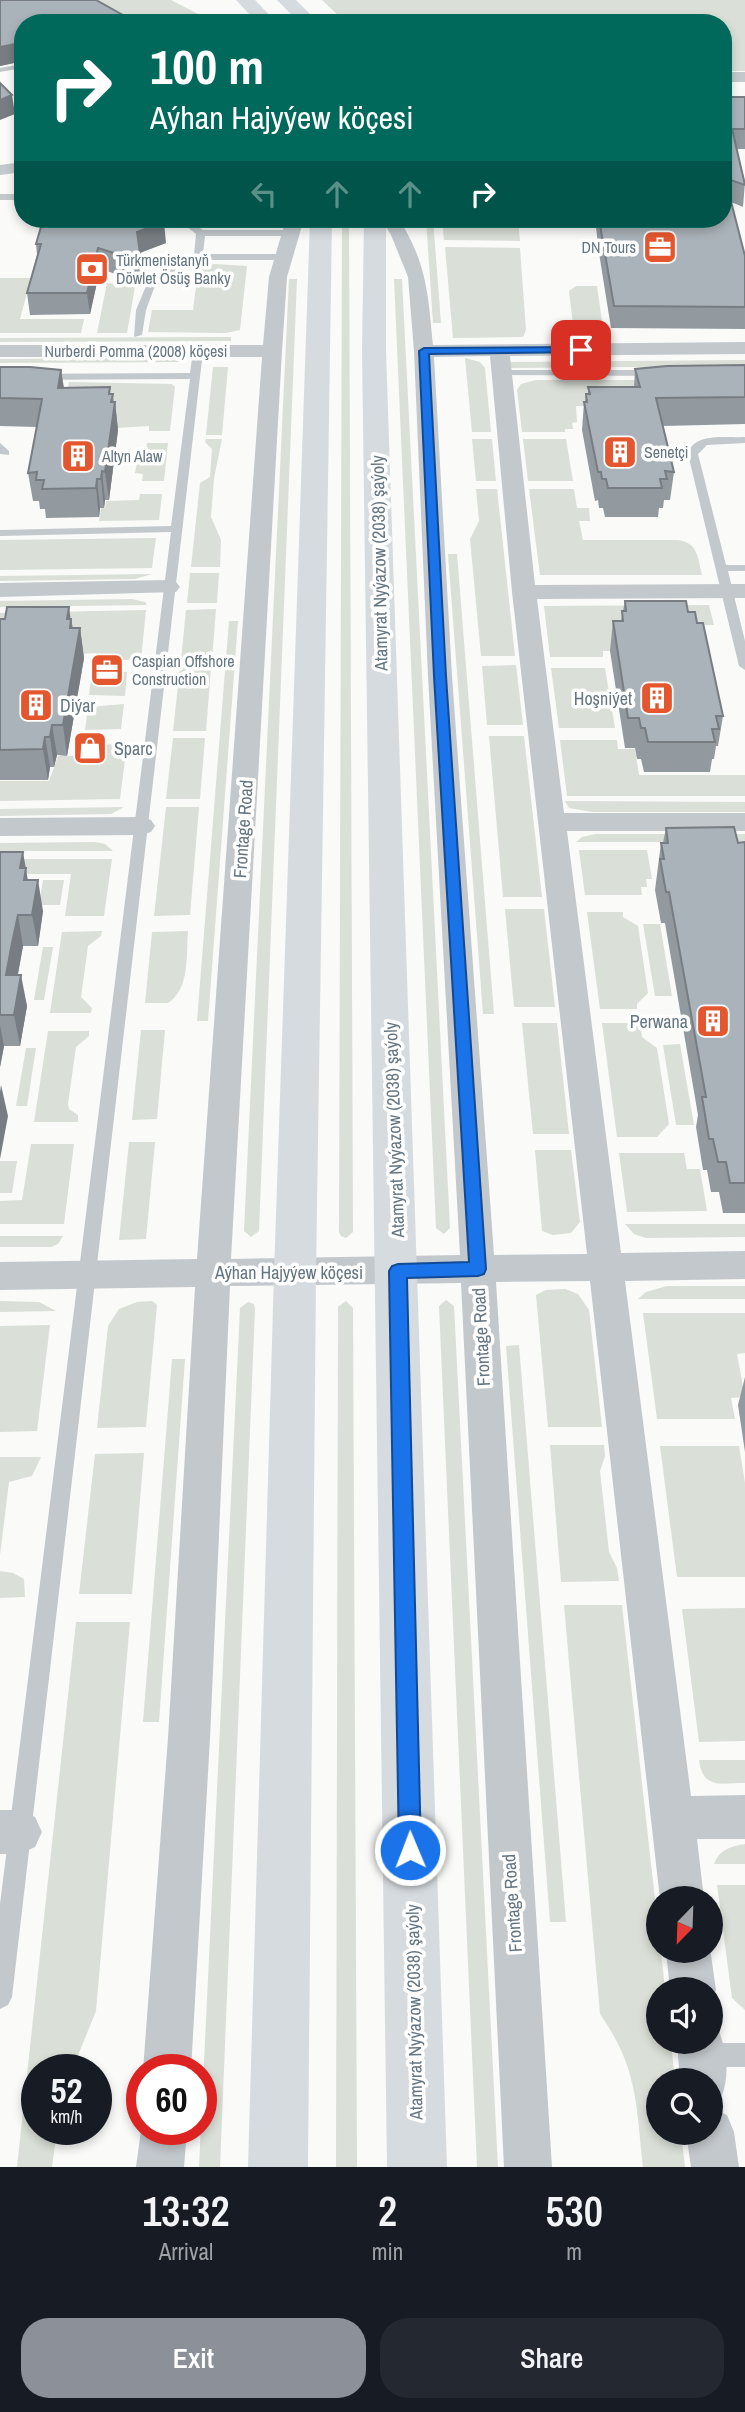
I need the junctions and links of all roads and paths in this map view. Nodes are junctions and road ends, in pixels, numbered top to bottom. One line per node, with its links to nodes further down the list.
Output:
1 (244, 0): 3 (main road)
2 (286, 0): 4 (main road)
3 (259, 14)
4 (301, 14)
5 (194, 228): 9 (lane)
6 (376, 228): 38 (main road, Atamyrat Nyýazow (2038) şaýoly)
7 (396, 228): 16 (street, Frontage Road)
8 (297, 232): 9 (lane); 10 (lane); 15 (street, Frontage Road); 40 (main road)
9 (201, 233): 10 (lane)
10 (198, 257): 11 (lane)
11 (137, 335)
12 (745, 348): 17 (street)
13 (0, 351): 14 (street, Nurberdi Pomma (2008) köçesi)
14 (198, 351): 15 (street, Nurberdi Pomma (2008) köçesi); 19 (lane)
15 (272, 351): 39 (street, Frontage Road)
16 (424, 351): 17 (street); 37 (street, Frontage Road)
17 (500, 362): 18 (lane); 28 (street)
18 (664, 372)
19 (193, 376): 20 (lane); 22 (lane)
20 (0, 377)
21 (745, 440): 25 (lane)
22 (175, 529): 23 (lane); 26 (lane)
23 (0, 533)
24 (745, 568): 25 (lane)
25 (731, 583): 28 (street); 29 (lane)
26 (168, 587): 27 (street); 33 (lane)
27 (0, 590)
28 (524, 592): 31 (street)
29 (739, 616): 30 (lane)
30 (745, 666)
31 (551, 822): 32 (street); 36 (street)
32 (745, 822)
33 (141, 826): 34 (street); 41 (lane)
34 (0, 827)
35 (745, 1265): 36 (street, Aýhan Hajyýew köçesi)
36 (607, 1266): 37 (street, Aýhan Hajyýew köçesi); 44 (street)
37 (478, 1269): 38 (street, Aýhan Hajyýew köçesi); 54 (street, Frontage Road)
38 (398, 1271): 40 (street, Aýhan Hajyýew köçesi); 53 (main road, Atamyrat Nyýazow (2038) şaýoly)
39 (213, 1273): 40 (street, Aýhan Hajyýew köçesi); 41 (street, Aýhan Hajyýew köçesi); 48 (street, Frontage Road)
40 (295, 1273): 52 (main road)
41 (88, 1275): 42 (street, Aýhan Hajyýew köçesi); 45 (lane)
42 (0, 1276)
43 (745, 1817): 44 (street)
44 (673, 1818): 46 (street)
45 (10, 1832): 47 (lane)
46 (681, 1886)
47 (0, 1997)
48 (168, 2054)
49 (162, 2145): 51 (street)
50 (712, 2145): 55 (street)
51 (160, 2167)
52 (278, 2167)
53 (417, 2167)
54 (528, 2167)
55 (715, 2167)

